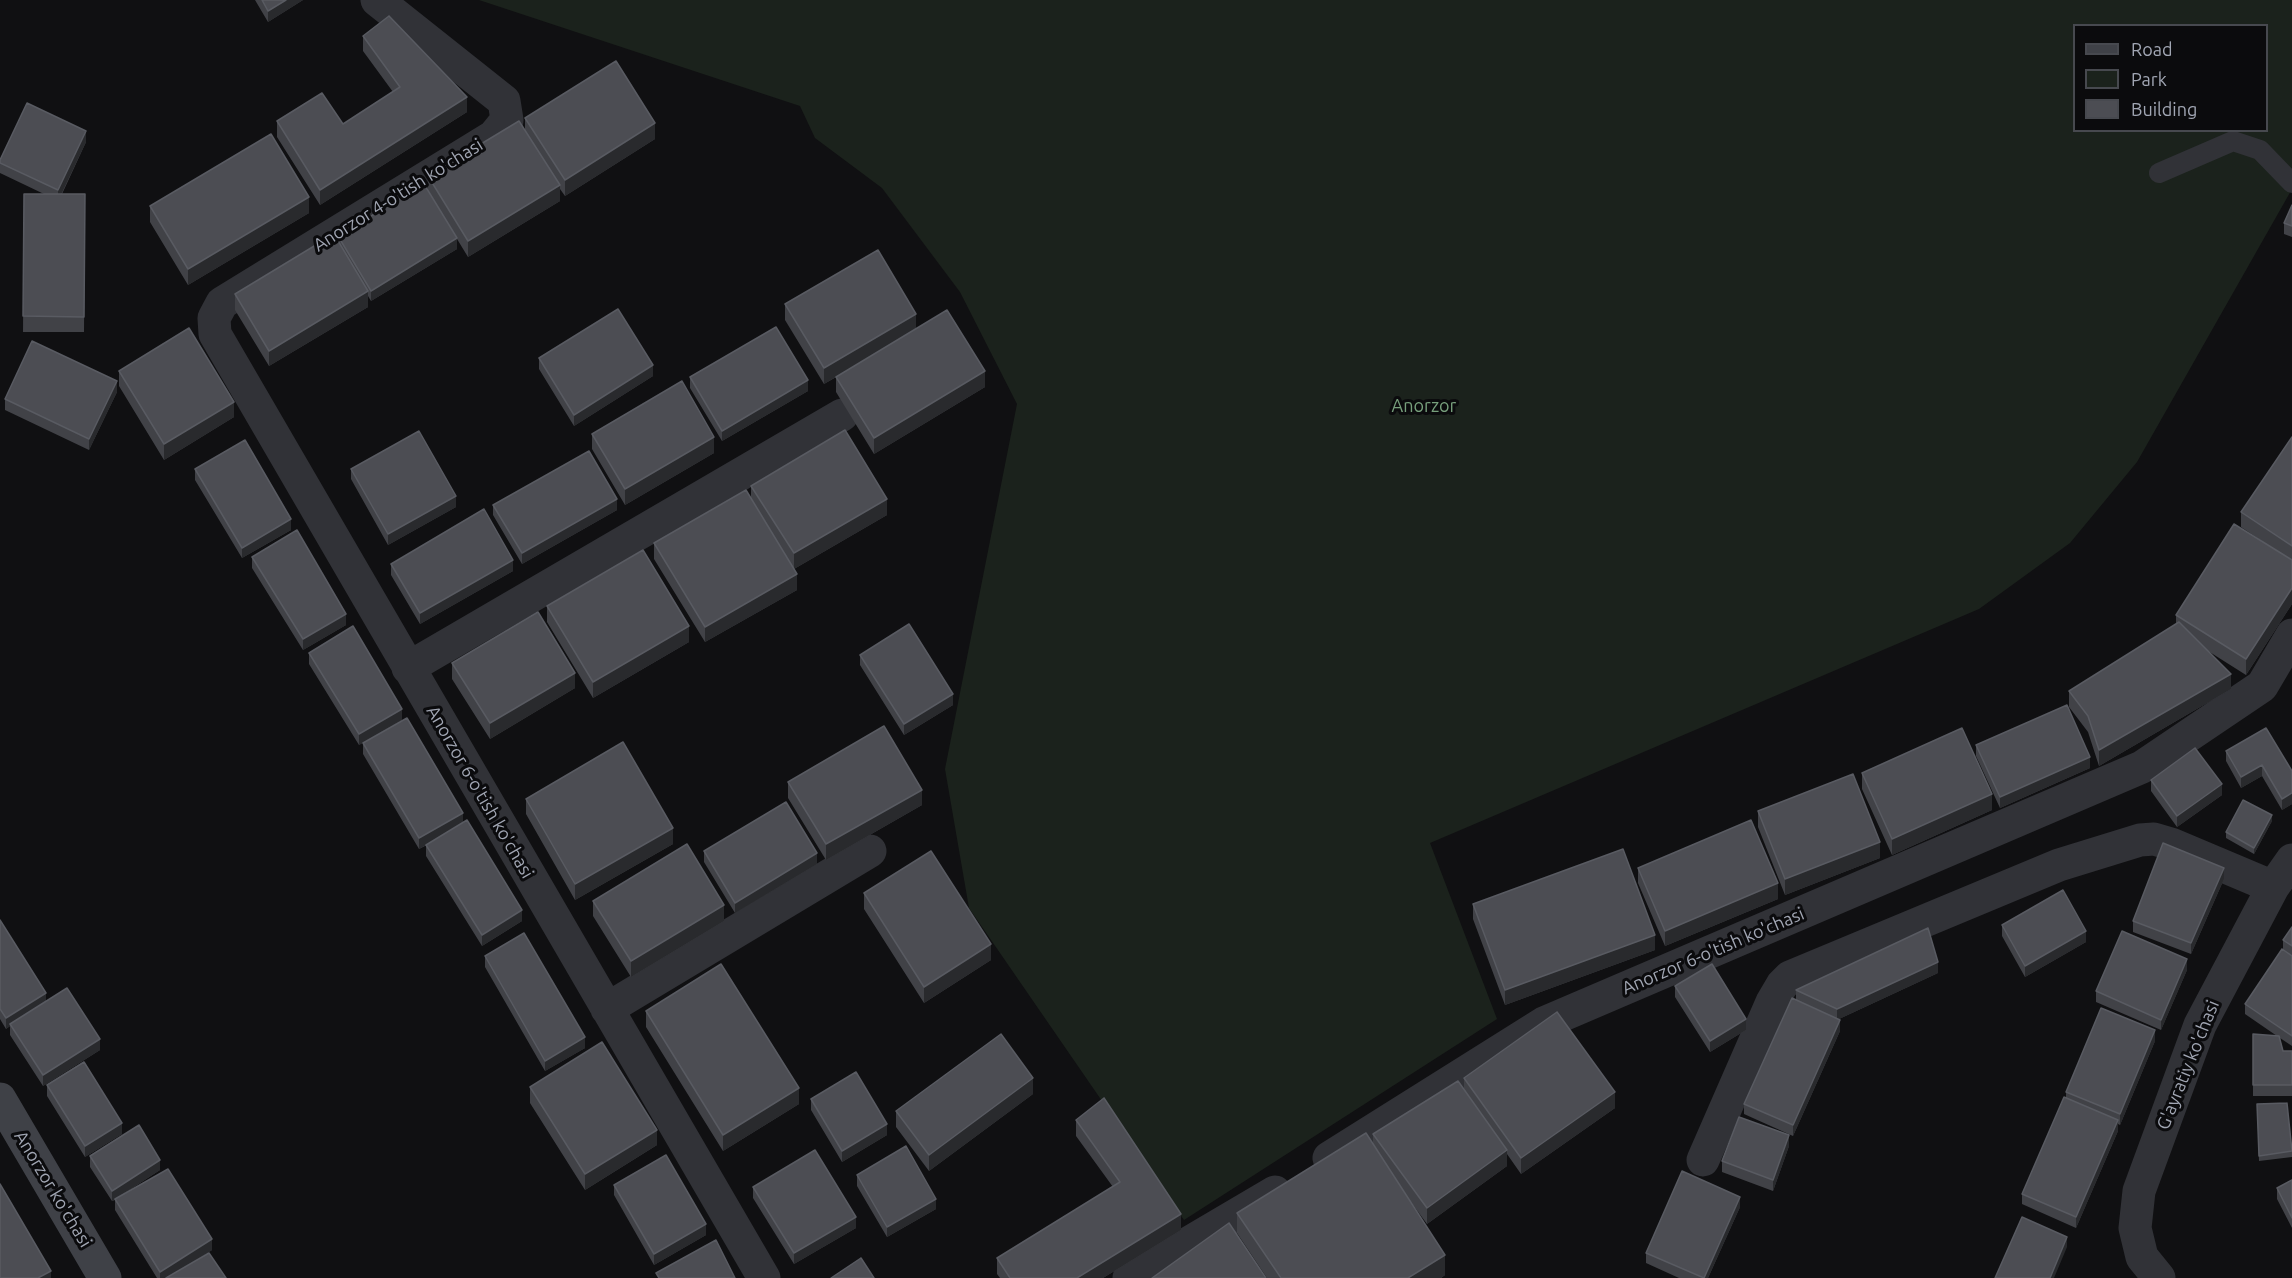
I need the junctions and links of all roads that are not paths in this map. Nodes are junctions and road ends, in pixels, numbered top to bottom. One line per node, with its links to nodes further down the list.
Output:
1 (377, 0): 4 (street, Anorzor 4-o'tish ko'chasi)
2 (2159, 173): 3 (lane)
3 (2292, 183)
4 (222, 303): 7 (street, Anorzor 6-o'tish ko'chasi)
5 (842, 415): 7 (street)
6 (2292, 635): 16 (street, Anorzor 6-o'tish ko'chasi)
7 (408, 668): 11 (street, Anorzor 6-o'tish ko'chasi)
8 (870, 851): 11 (street)
9 (2292, 860): 10 (street, G'ayratiy ko'chasi)
10 (2273, 887): 13 (street); 17 (street, G'ayratiy ko'chasi)
11 (607, 1009): 15 (street, Anorzor 6-o'tish ko'chasi)
12 (0, 1099): 14 (street, Anorzor ko'chasi)
13 (1703, 1160)
14 (105, 1278)
15 (764, 1278)
16 (1129, 1278)
17 (2159, 1278)

